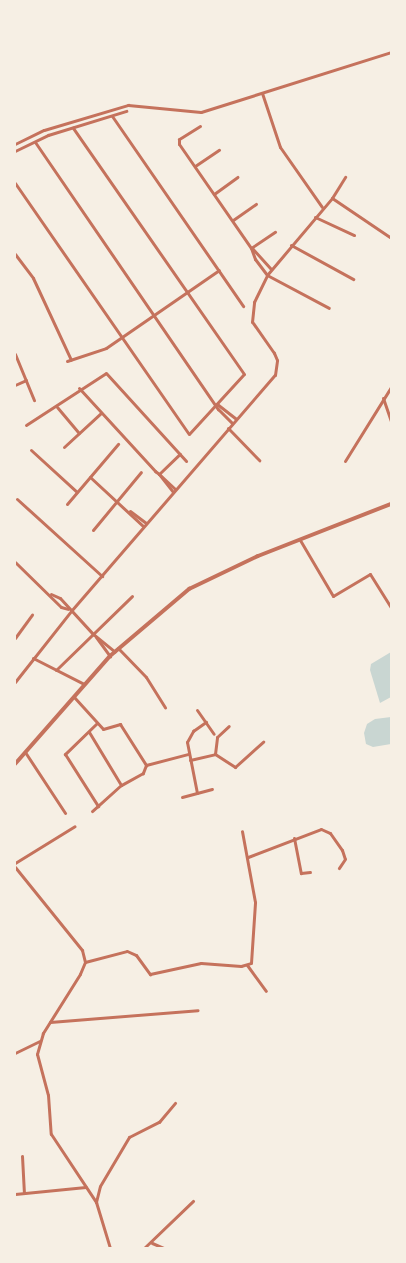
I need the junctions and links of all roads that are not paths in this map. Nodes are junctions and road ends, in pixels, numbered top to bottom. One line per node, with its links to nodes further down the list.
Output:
1 (391, 52): 2 (street)
2 (262, 93): 8 (street); 18 (street)
3 (126, 111): 4 (street)
4 (112, 116): 6 (street); 28 (street)
5 (200, 126): 11 (street)
6 (73, 128): 7 (street); 31 (street)
7 (34, 142): 10 (street); 34 (street)
8 (15, 144)
9 (219, 150): 11 (street)
10 (15, 151)
11 (195, 166): 15 (street)
12 (237, 177): 15 (street)
13 (345, 177): 16 (street)
14 (15, 183): 35 (street)
15 (214, 194): 20 (street)
16 (332, 198): 18 (street); 23 (street)
17 (256, 204): 20 (street)
18 (322, 207): 19 (street)
19 (315, 217): 22 (street); 24 (street)
20 (233, 220): 25 (street)
21 (276, 232): 25 (street)
22 (354, 235)
23 (391, 238)
24 (291, 245): 27 (street); 30 (street)
25 (251, 248): 27 (street); 29 (street)
26 (15, 254): 35 (street)
27 (271, 269): 29 (street)
28 (219, 270): 31 (street); 32 (street)
29 (267, 274): 33 (street); 46 (street)
30 (353, 279)
31 (187, 292): 34 (street); 43 (street)
32 (243, 306)
33 (330, 308)
34 (155, 316): 35 (street); 43 (street)
35 (121, 339): 43 (street)
36 (15, 354): 37 (street)
37 (26, 380): 38 (street); 42 (street)
38 (15, 385)
39 (391, 387): 41 (street)
40 (79, 388): 44 (street); 45 (street); 55 (street)
41 (384, 398): 47 (street); 58 (street)
42 (34, 400)
43 (216, 404): 46 (street); 48 (street)
44 (57, 407): 49 (street); 51 (street)
45 (101, 413): 51 (street); 60 (street)
46 (236, 419): 48 (street)
47 (391, 421)
48 (232, 423): 50 (street)
49 (26, 425)
50 (228, 428): 56 (street); 62 (street)
51 (79, 433): 53 (street)
52 (118, 444): 61 (street)
53 (64, 447)
54 (31, 450): 63 (street)
55 (180, 454): 57 (street); 60 (street)
56 (259, 460)
57 (186, 461)
58 (345, 461)
59 (141, 472): 65 (street)
60 (159, 474): 62 (street)
61 (90, 477): 63 (street); 65 (street)
62 (174, 490): 68 (street)
63 (77, 492): 66 (street)
64 (17, 499): 72 (street)
65 (117, 501): 68 (street); 69 (street)
66 (67, 504)
67 (391, 504): 70 (street)
68 (145, 525): 72 (street)
69 (93, 530)
70 (300, 540): 74 (street); 79 (street)
71 (15, 562): 75 (street)
72 (102, 576): 75 (street)
73 (132, 596): 77 (street)
74 (391, 607)
75 (70, 610): 77 (street); 81 (street)
76 (32, 615): 78 (street)
77 (94, 635): 79 (street); 80 (street); 82 (street)
78 (16, 636)
79 (117, 650): 80 (street); 86 (street)
80 (110, 656): 84 (street)
81 (33, 658): 82 (street); 83 (street)
82 (56, 670): 84 (street)
83 (15, 682)
84 (84, 684): 85 (street)
85 (74, 697): 88 (street); 94 (street)
86 (165, 708)
87 (197, 710): 89 (street)
88 (97, 722): 91 (street); 99 (street)
89 (206, 722): 92 (street); 95 (street)
90 (228, 726): 96 (street)
91 (89, 732): 100 (street); 104 (street)
92 (214, 734)
93 (263, 742): 96 (street)
94 (25, 752): 98 (street); 106 (street)
95 (189, 754): 97 (street); 99 (street)
96 (215, 754): 97 (street)
97 (190, 760): 102 (street)
98 (15, 764)
99 (146, 765): 100 (street)
100 (121, 785): 104 (street)
101 (212, 789): 102 (street)
102 (197, 793): 103 (street)
103 (182, 797)
104 (98, 806): 105 (street)
105 (92, 811)
106 (65, 813)
107 (75, 826): 111 (street)
108 (242, 831): 110 (street)
109 (294, 838): 110 (street); 113 (street); 114 (street)
110 (248, 857): 116 (street)
111 (15, 863)
112 (15, 867): 115 (street)
113 (339, 868)
114 (310, 872)
115 (85, 962): 116 (street); 119 (street)
116 (247, 966): 117 (street)
117 (266, 992)
118 (198, 1010): 119 (street)
119 (50, 1022): 120 (street)
120 (40, 1040): 121 (street); 124 (street)
121 (15, 1053)
122 (175, 1103): 128 (street)
123 (22, 1156): 125 (street)
124 (86, 1187): 125 (street); 128 (street)
125 (24, 1193): 126 (street)
126 (15, 1194)
127 (193, 1201): 129 (street)
128 (96, 1202): 130 (street)
129 (152, 1243): 131 (street); 132 (street)
130 (110, 1248)
131 (144, 1248)
132 (164, 1248)

